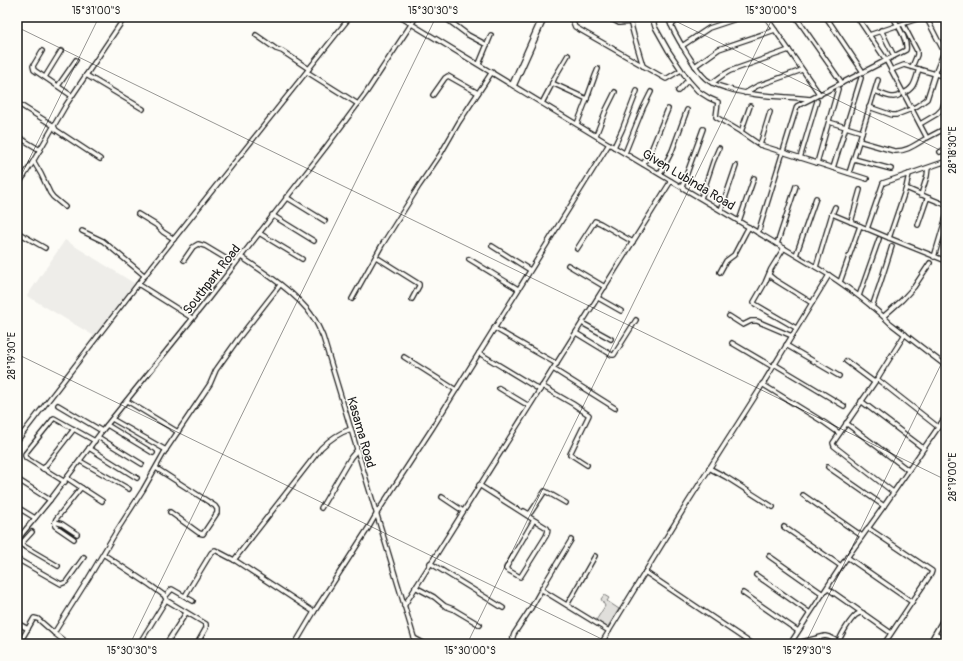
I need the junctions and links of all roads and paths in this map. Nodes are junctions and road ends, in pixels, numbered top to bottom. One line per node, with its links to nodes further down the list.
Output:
1 (125, 17): 53 (street)
2 (350, 17): 49 (street)
3 (400, 17): 22 (street, Given Lubinda Road)
4 (416, 17): 22 (street, Southpark Road)
5 (544, 17): 62 (street)
6 (571, 17): 41 (street)
7 (608, 17): 21 (street)
8 (629, 17): 21 (street)
9 (652, 17): 46 (street)
10 (668, 17): 24 (street)
11 (682, 17): 24 (street)
12 (742, 17): 32 (street)
13 (766, 17): 26 (street)
14 (796, 17): 61 (street)
15 (826, 17): 51 (street)
16 (857, 17): 30 (street)
17 (893, 17): 25 (street)
18 (923, 17): 23 (street)
19 (926, 17): 52 (street)
20 (448, 20): 31 (street)
21 (630, 22): 41 (street)
22 (412, 24): 40 (street, Given Lubinda Road); 82 (street, Southpark Road)
23 (903, 24): 25 (street); 43 (street)
24 (671, 25): 32 (street)
25 (897, 25): 27 (street); 37 (street)
26 (775, 30): 33 (street); 42 (street)
27 (881, 30): 30 (street); 37 (street)
28 (256, 35): 49 (street)
29 (491, 35): 31 (street)
30 (869, 35): 39 (street)
31 (487, 45): 40 (street)
32 (682, 46): 42 (street)
33 (789, 50): 47 (street); 60 (street)
34 (42, 51): 54 (street)
35 (61, 51): 54 (street)
36 (568, 55): 59 (street)
37 (894, 56): 39 (street)
38 (76, 60): 63 (street)
39 (886, 60): 48 (street); 51 (street)
40 (479, 64): 50 (street, Given Lubinda Road)
41 (643, 66): 46 (street)
42 (695, 66): 60 (street)
43 (912, 67): 45 (street); 48 (street)
44 (598, 69): 77 (street)
45 (919, 69): 52 (street); 72 (street)
46 (681, 70): 57 (street)
47 (802, 70): 71 (street); 74 (street)
48 (891, 70): 72 (street)
49 (308, 71): 82 (street); 165 (street)
50 (492, 72): 62 (street, Given Lubinda Road); 70 (street)
51 (864, 72): 61 (street)
52 (935, 74): 55 (street); 87 (street)
53 (86, 75): 75 (street); 85 (street)
54 (44, 77): 63 (street)
55 (946, 77)
56 (861, 78): 94 (street)
57 (688, 80): 65 (street); 97 (street)
58 (878, 80): 66 (street)
59 (552, 83): 77 (street); 81 (street)
60 (712, 83): 71 (street)
61 (842, 83): 74 (street)
62 (513, 85): 81 (street, Given Lubinda Road)
63 (58, 86): 75 (street)
64 (838, 89): 90 (street)
65 (678, 91)
66 (875, 91): 72 (street); 84 (street)
67 (615, 92): 99 (street)
68 (637, 92): 105 (street)
69 (651, 92): 110 (street)
70 (478, 93): 73 (street); 177 (street)
71 (745, 93): 78 (street)
72 (902, 94): 87 (street)
73 (433, 95)
74 (820, 95): 78 (street)
75 (72, 96): 93 (street)
76 (946, 96): 92 (street)
77 (587, 99): 91 (street)
78 (812, 99): 111 (street)
79 (817, 101): 112 (street)
80 (17, 103): 93 (street)
81 (542, 103): 91 (street, Given Lubinda Road)
82 (358, 104): 139 (street, Southpark Road)
83 (750, 106): 97 (street)
84 (869, 107): 87 (street); 98 (street)
85 (143, 109)
86 (668, 109): 118 (street)
87 (910, 109): 92 (street)
88 (687, 110): 125 (street)
89 (770, 112): 104 (street)
90 (829, 122): 94 (street); 117 (street)
91 (577, 124): 99 (street, Given Lubinda Road)
92 (920, 124): 95 (street)
93 (54, 126): 108 (street); 113 (street)
94 (846, 127): 98 (street); 120 (street)
95 (946, 128)
96 (703, 129): 135 (street)
97 (741, 132): 104 (street)
98 (862, 132): 102 (street)
99 (596, 135): 103 (street, Given Lubinda Road)
100 (17, 136): 108 (street)
101 (925, 139): 102 (street)
102 (859, 141): 114 (street)
103 (609, 144): 105 (street, Given Lubinda Road); 187 (street)
104 (760, 145): 111 (street)
105 (614, 147): 110 (street, Given Lubinda Road)
106 (719, 148): 140 (street)
107 (946, 148): 109 (street)
108 (40, 150): 115 (street)
109 (940, 152)
110 (625, 153): 118 (street, Given Lubinda Road)
111 (783, 153): 112 (street); 162 (street)
112 (800, 158): 117 (street)
113 (100, 159)
114 (854, 159): 122 (street); 124 (street)
115 (34, 162): 127 (street); 144 (street)
116 (946, 162): 121 (street)
117 (816, 163): 120 (street)
118 (643, 164): 125 (street, Given Lubinda Road)
119 (736, 166): 146 (street)
120 (833, 168): 124 (street)
121 (928, 168): 126 (street); 138 (street)
122 (890, 170)
123 (17, 171): 127 (street)
124 (849, 173): 130 (street)
125 (660, 174): 131 (street, Given Lubinda Road)
126 (909, 174): 128 (street); 132 (street)
127 (24, 176): 134 (street)
128 (902, 177): 132 (street); 157 (street)
129 (754, 178): 152 (street)
130 (867, 179)
131 (671, 181): 135 (street, Given Lubinda Road); 168 (street)
132 (907, 182): 136 (street)
133 (796, 186): 169 (street)
134 (17, 187)
135 (682, 187): 140 (street, Given Lubinda Road)
136 (906, 188): 138 (street); 164 (street)
137 (860, 190): 153 (street)
138 (921, 194): 142 (street)
139 (286, 197): 149 (street, Southpark Road); 151 (street)
140 (701, 198): 146 (street, Given Lubinda Road)
141 (816, 198): 175 (street)
142 (929, 198): 143 (street); 155 (street)
143 (946, 205)
144 (65, 207)
145 (835, 207): 148 (street)
146 (721, 210): 152 (street, Given Lubinda Road)
147 (138, 214): 165 (street)
148 (832, 214): 153 (street); 186 (street)
149 (272, 215): 161 (street, Southpark Road); 167 (street)
150 (946, 217): 160 (street)
151 (325, 221)
152 (739, 221): 156 (street, Given Lubinda Road)
153 (851, 222): 154 (street)
154 (860, 226): 157 (street); 192 (street)
155 (918, 226)
156 (749, 227): 162 (street, Given Lubinda Road); 188 (street)
157 (867, 229): 164 (street)
158 (82, 231): 191 (street)
159 (17, 232): 172 (street)
160 (942, 232): 163 (street); 178 (street)
161 (259, 233): 176 (street, Southpark Road); 179 (street)
162 (758, 233): 169 (street, Given Lubinda Road)
163 (946, 234)
164 (890, 238): 178 (street)
165 (174, 239): 191 (street)
166 (879, 239): 197 (street)
167 (314, 241)
168 (633, 242): 174 (street); 195 (street)
169 (777, 244): 173 (street, Given Lubinda Road)
170 (492, 246): 187 (street)
171 (892, 246): 202 (street)
172 (45, 248)
173 (784, 248): 175 (street, Given Lubinda Road); 189 (street)
174 (577, 249)
175 (796, 255): 186 (street, Given Lubinda Road)
176 (241, 256): 184 (street, Southpark Road); 194 (street, Kasama Road)
177 (376, 256): 199 (street); 200 (street)
178 (934, 257): 182 (street)
179 (302, 259)
180 (469, 259): 196 (street)
181 (184, 260): 184 (street)
182 (946, 261)
183 (930, 263): 205 (street)
184 (235, 264): 206 (street, Southpark Road)
185 (568, 265): 195 (street)
186 (816, 266): 190 (street, Given Lubinda Road)
187 (530, 270): 196 (street)
188 (720, 272)
189 (769, 275): 201 (street); 210 (street)
190 (828, 275): 192 (street, Given Lubinda Road); 201 (street)
191 (145, 276): 193 (street)
192 (840, 282): 197 (street, Given Lubinda Road)
193 (138, 284): 206 (street); 248 (street)
194 (280, 286): 242 (street, Kasama Road); 244 (street)
195 (605, 287): 198 (street)
196 (518, 290): 209 (street)
197 (859, 296): 202 (street, Given Lubinda Road)
198 (598, 298): 203 (street); 208 (street)
199 (352, 299)
200 (412, 299)
201 (812, 303): 210 (street)
202 (872, 307): 205 (street, Given Lubinda Road)
203 (621, 311)
204 (729, 316): 213 (street)
205 (884, 316): 212 (street, Given Lubinda Road)
206 (192, 318): 230 (street, Southpark Road)
207 (636, 320): 211 (street)
208 (582, 323): 211 (street); 214 (street)
209 (494, 328): 217 (street); 220 (street)
210 (796, 328): 213 (street)
211 (576, 333): 220 (street)
212 (905, 334): 222 (street, Given Lubinda Road); 225 (street)
213 (792, 336): 216 (street)
214 (611, 339)
215 (732, 343): 221 (street)
216 (786, 344): 221 (street); 224 (street)
217 (479, 353): 228 (street); 229 (street)
218 (404, 357): 229 (street)
219 (846, 361): 225 (street)
220 (557, 364): 223 (street)
221 (774, 366): 226 (street); 234 (street)
222 (946, 366)
223 (553, 369): 228 (street); 235 (street)
224 (838, 376)
225 (875, 381): 231 (street); 240 (street)
226 (762, 384): 245 (street); 259 (street)
227 (499, 388): 233 (street)
228 (541, 388): 233 (street); 256 (street)
229 (456, 390): 280 (street)
230 (127, 401): 237 (street, Southpark Road); 244 (street)
231 (862, 401): 238 (street); 250 (street)
232 (58, 406): 243 (street)
233 (530, 406): 265 (street)
234 (844, 406)
235 (615, 408)
236 (946, 416): 240 (street)
237 (112, 419): 239 (street, Southpark Road); 251 (street)
238 (846, 423): 245 (street); 261 (street)
239 (107, 425): 243 (street, Southpark Road); 253 (street)
240 (938, 427): 250 (street)
241 (74, 429): 247 (street); 260 (street); 260 (street)
242 (351, 429): 252 (street, Kasama Road); 298 (street)
243 (102, 431): 246 (street, Southpark Road)
244 (178, 432): 251 (street)
245 (839, 433): 268 (street)
246 (98, 437): 247 (street, Southpark Road); 255 (street)
247 (95, 441): 249 (street, Southpark Road)
248 (17, 442)
249 (89, 448): 254 (street, Southpark Road); 262 (street)
250 (923, 448): 261 (street)
251 (166, 450): 258 (street)
252 (357, 450): 277 (street); 280 (street, Kasama Road)
253 (153, 453)
254 (80, 461): 264 (street, Southpark Road); 267 (street)
255 (142, 464)
256 (587, 465)
257 (828, 467): 274 (street)
258 (156, 468): 279 (street); 292 (street)
259 (709, 468): 275 (street); 302 (street)
260 (43, 469): 264 (street)
261 (908, 470): 268 (street)
262 (137, 478)
263 (17, 479): 271 (street)
264 (66, 480): 266 (street); 271 (street, Southpark Road)
265 (480, 485): 273 (street); 278 (street); 282 (street)
266 (82, 488): 272 (street); 283 (street)
267 (129, 489)
268 (894, 492): 274 (street)
269 (804, 495): 288 (street)
270 (442, 498): 278 (street)
271 (50, 500): 281 (street, Southpark Road)
272 (102, 501)
273 (566, 503)
274 (884, 506): 285 (street)
275 (773, 507)
276 (17, 508): 281 (street)
277 (321, 508)
278 (463, 511): 299 (street)
279 (170, 512)
280 (376, 513): 314 (street, Kasama Road); 317 (street)
281 (35, 518): 290 (street, Southpark Road)
282 (534, 520): 282 (street)
283 (55, 522): 287 (street); 289 (street)
284 (784, 527): 301 (street)
285 (868, 528): 288 (street); 312 (street)
286 (32, 532): 290 (street)
287 (77, 534)
288 (862, 536): 296 (street)
289 (74, 538)
290 (18, 540): 300 (street)
291 (571, 540): 313 (street)
292 (103, 554): 310 (street); 328 (street)
293 (596, 556): 313 (street)
294 (769, 556): 308 (street)
295 (84, 557): 297 (street)
296 (847, 557): 301 (street); 312 (street)
297 (17, 559)
298 (234, 560): 309 (street); 317 (street)
299 (430, 563): 304 (street); 315 (street)
300 (58, 566)
301 (841, 566): 305 (street)
302 (645, 572): 326 (street); 333 (street)
303 (756, 575): 319 (street)
304 (415, 587): 314 (street); 324 (street)
305 (827, 588): 308 (street); 316 (street)
306 (540, 592): 345 (street)
307 (743, 593): 327 (street)
308 (823, 594): 319 (street)
309 (185, 596): 310 (street); 311 (street)
310 (165, 598): 318 (street); 338 (street)
311 (194, 601)
312 (912, 602): 329 (street)
313 (567, 605): 326 (street)
314 (404, 606): 331 (street, Kasama Road)
315 (503, 608)
316 (856, 608): 320 (street); 321 (street)
317 (314, 612): 332 (street)
318 (186, 613): 339 (street); 340 (street)
319 (810, 613): 327 (street)
320 (862, 613): 321 (street); 329 (street)
321 (857, 614): 335 (street)
322 (946, 614): 330 (street)
323 (17, 623): 325 (street)
324 (480, 625)
325 (28, 630): 328 (street); 336 (street)
326 (609, 631): 346 (street)
327 (798, 631): 349 (street)
328 (54, 633): 337 (street)
329 (891, 633): 352 (street)
330 (935, 634): 334 (street); 353 (street)
331 (414, 638): 343 (street, Kasama Road); 344 (street)
332 (298, 639): 341 (street); 342 (street)
333 (745, 639): 347 (street); 348 (street)
334 (946, 641)
335 (838, 642): 350 (street); 351 (street)
336 (19, 644)
337 (68, 644)
338 (139, 644)
339 (166, 644)
340 (197, 644)
341 (295, 644)
342 (300, 644)
343 (416, 644)
344 (425, 644)
345 (516, 644)
346 (601, 644)
347 (744, 644)
348 (752, 644)
349 (790, 644)
350 (794, 644)
351 (843, 644)
352 (884, 644)
353 (929, 644)

